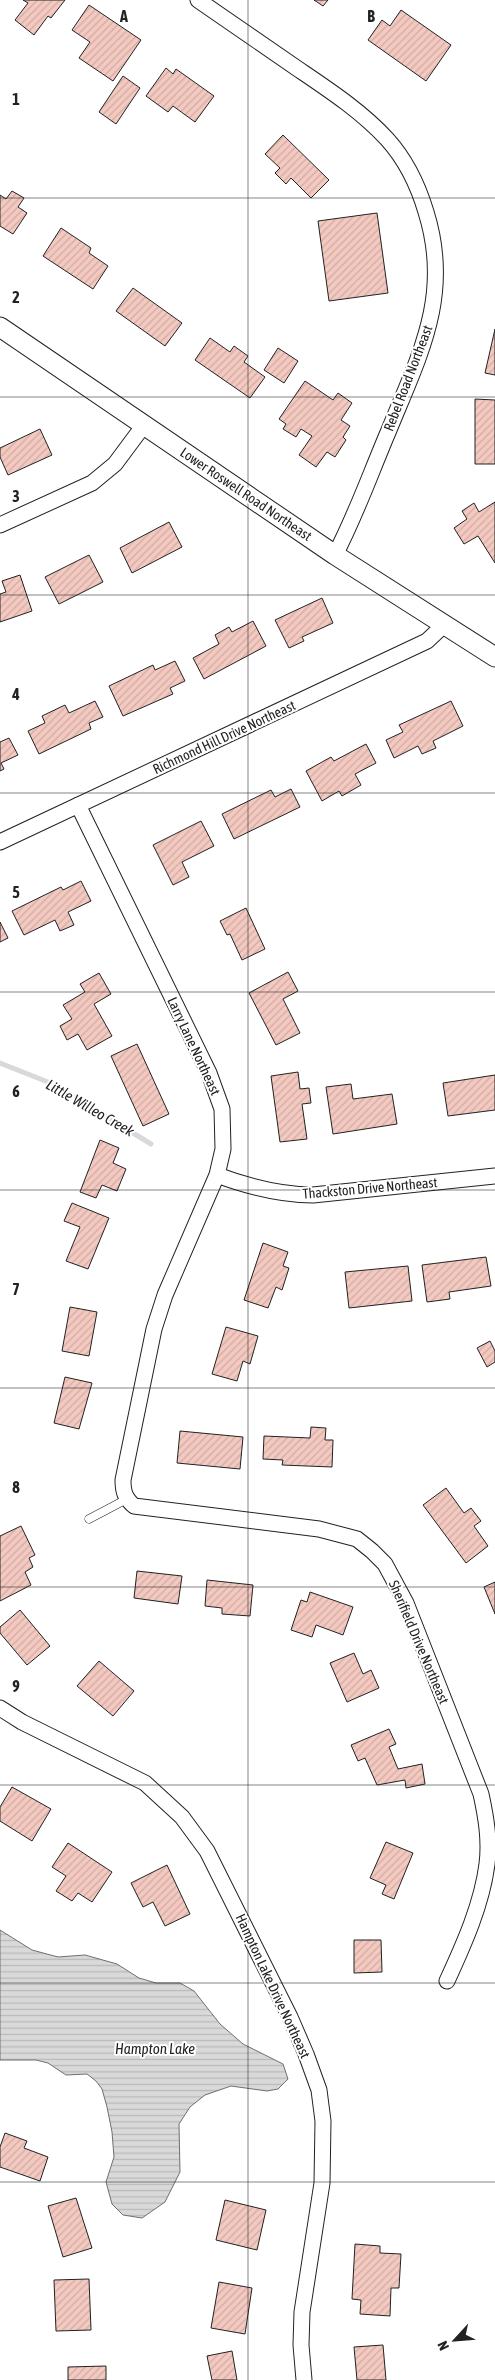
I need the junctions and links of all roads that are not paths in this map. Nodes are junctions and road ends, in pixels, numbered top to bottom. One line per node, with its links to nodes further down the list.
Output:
1 (198, 0): 5 (street, Rebel Road Northeast)
2 (0, 327): 3 (street, Lower Roswell Road Northeast)
3 (144, 425): 4 (street); 5 (street, Lower Roswell Road Northeast)
4 (0, 525)
5 (335, 555): 6 (street, Lower Roswell Road Northeast)
6 (444, 625): 7 (street, Lower Roswell Road Northeast); 8 (street, Richmond Hill Drive Northeast)
7 (495, 657)
8 (78, 805): 9 (street, Richmond Hill Drive Northeast); 10 (street, Larry Lane Northeast)
9 (0, 842)
10 (217, 1175): 11 (street, Thackston Drive Northeast); 12 (street, Larry Lane Northeast)
11 (495, 1176)
12 (126, 1500): 13 (lane); 15 (street, Sherifield Drive Northeast)
13 (89, 1519)
14 (0, 1708): 16 (street, Hampton Lake Drive Northeast)
15 (447, 1981)
16 (304, 2380)

